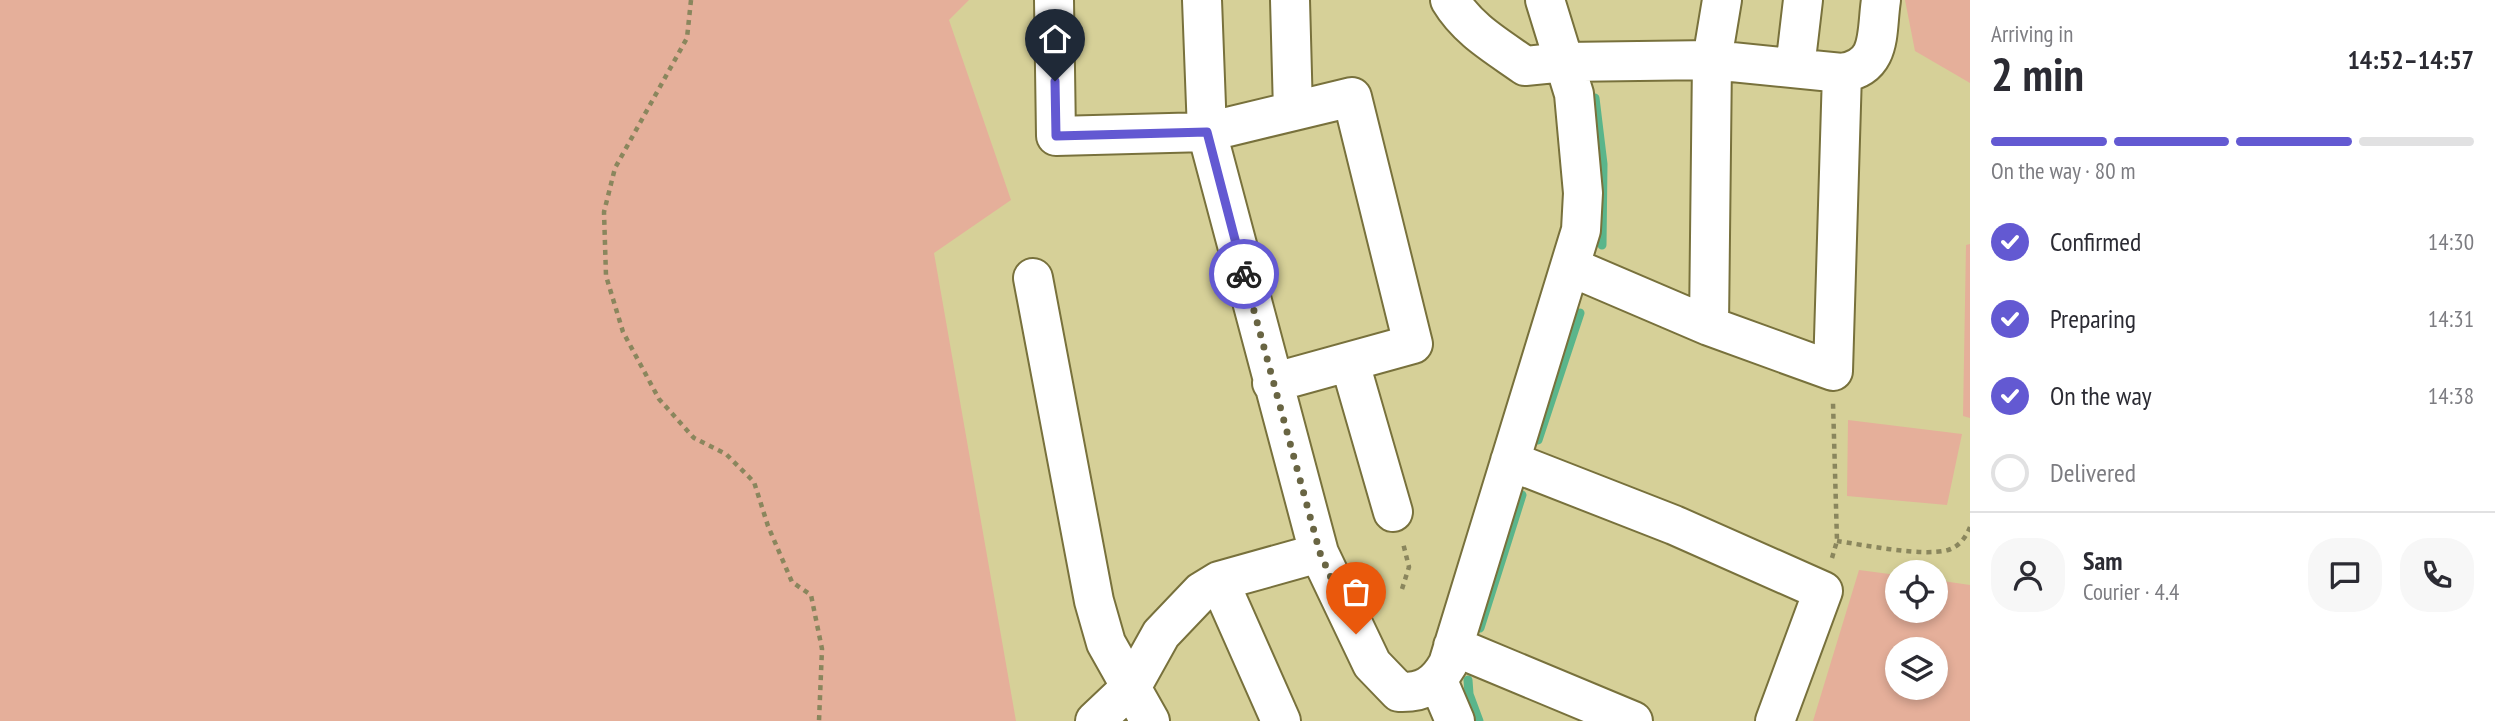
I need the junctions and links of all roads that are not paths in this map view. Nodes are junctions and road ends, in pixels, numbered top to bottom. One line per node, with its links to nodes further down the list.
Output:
1 (1054, 0): 14 (street)
2 (1202, 0): 14 (street)
3 (1290, 0): 13 (street)
4 (1450, 0): 12 (street)
5 (1545, 0): 12 (street)
6 (1722, 0): 9 (street)
7 (1803, 0): 10 (street)
8 (1881, 0): 11 (street)
9 (1712, 60): 10 (street); 12 (street); 17 (street)
10 (1795, 68): 11 (street)
11 (1842, 73): 17 (street)
12 (1570, 78): 15 (street)
13 (1293, 111): 14 (street); 18 (street)
14 (1207, 132): 19 (street)
15 (1571, 267): 17 (street); 20 (street)
16 (1034, 278): 26 (street)
17 (1709, 326)
18 (1350, 363): 19 (street); 21 (street)
19 (1272, 383): 22 (street)
20 (1510, 461): 24 (street); 32 (street)
21 (1393, 512)
22 (1320, 553): 23 (street); 25 (street)
23 (1219, 581): 26 (street); 29 (street)
24 (1453, 646): 25 (street); 31 (street)
25 (1438, 681): 30 (street)
26 (1132, 686): 27 (street); 28 (street)
27 (1095, 721)
28 (1150, 721)
29 (1281, 721)
30 (1455, 721)
31 (1633, 721)
32 (1775, 721)

